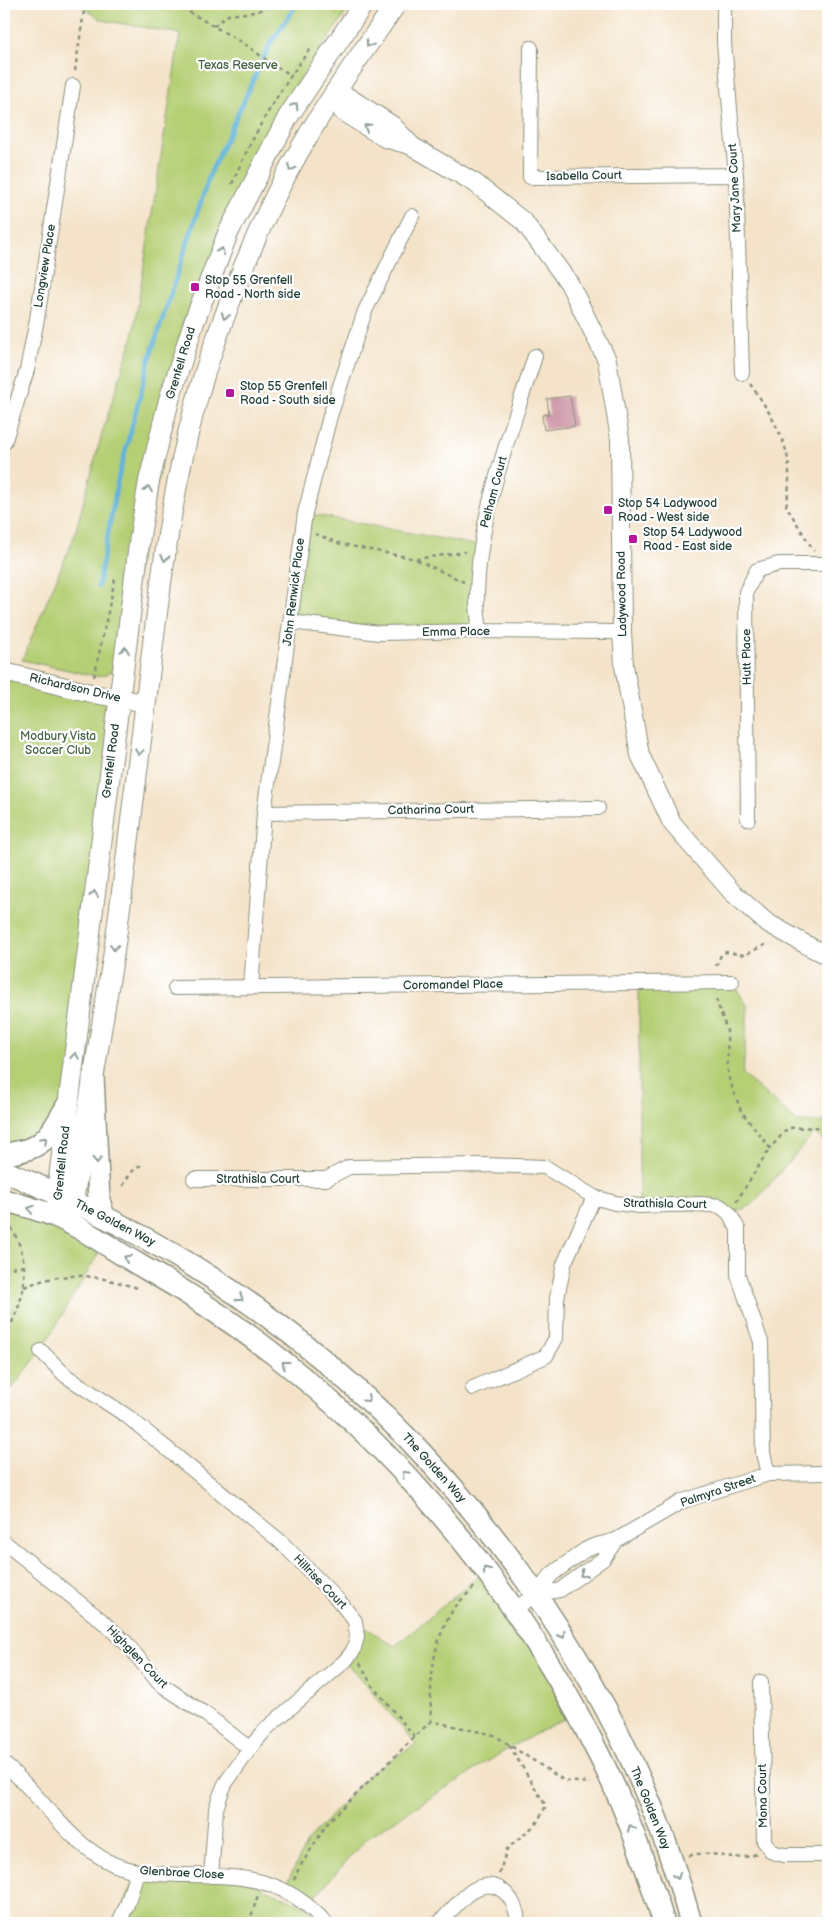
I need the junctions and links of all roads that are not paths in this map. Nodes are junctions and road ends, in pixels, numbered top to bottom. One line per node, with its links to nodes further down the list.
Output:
1 (363, 4): 5 (main road, Grenfell Road)
2 (396, 4): 7 (main road, Grenfell Road, one-way to 7)
3 (724, 4): 8 (street, Mary Jane Court)
4 (531, 48): 8 (street, Isabella Court)
5 (301, 78): 7 (main road); 18 (main road, Grenfell Road, one-way to 5)
6 (73, 86): 12 (street, Longview Place)
7 (333, 96): 16 (street, Ladywood Road); 19 (main road, Grenfell Road, one-way to 19)
8 (736, 175): 11 (street, Mary Jane Court)
9 (412, 216): 14 (street, John Renwick Place)
10 (535, 356): 15 (street, Pelham Court)
11 (742, 373)
12 (4, 443)
13 (828, 564): 22 (street, Hutt Place)
14 (291, 622): 15 (street, Emma Place); 21 (street, John Renwick Place)
15 (480, 631): 16 (street, Emma Place)
16 (622, 632): 23 (street, Ladywood Road)
17 (4, 672): 18 (street, Richardson Drive)
18 (119, 699): 19 (street, Richardson Drive); 28 (main road, Grenfell Road, one-way to 18)
19 (146, 703): 27 (main road, Grenfell Road, one-way to 27)
20 (598, 808): 21 (street, Catharina Court)
21 (264, 813): 25 (street, John Renwick Place)
22 (748, 819)
23 (828, 955)
24 (732, 982): 25 (street, Coromandel Place)
25 (251, 987): 26 (street, Coromandel Place)
26 (174, 988)
27 (93, 1077): 33 (main road, Grenfell Road); 35 (main road, one-way to 35)
28 (68, 1104): 29 (main road, one-way to 28); 33 (main road, Grenfell Road)
29 (4, 1154)
30 (4, 1171): 33 (main road, The Golden Way)
31 (194, 1179): 32 (street, Strathisla Court)
32 (594, 1197): 38 (street); 40 (street, Strathisla Court)
33 (65, 1198): 35 (main road, The Golden Way); 36 (main road, Grenfell Road)
34 (4, 1200): 36 (main road, The Golden Way, one-way to 34)
35 (104, 1216): 42 (main road, The Golden Way, one-way to 42)
36 (58, 1218): 43 (main road, The Golden Way, one-way to 36)
37 (41, 1351): 45 (street, Hillrise Court)
38 (473, 1388)
39 (828, 1473): 40 (street, Palmyra Street)
40 (768, 1474): 42 (street, Palmyra Street)
41 (4, 1542): 45 (street, Highglen Court)
42 (535, 1595): 43 (street, Palmyra Street); 55 (main road, The Golden Way, one-way to 55)
43 (514, 1609): 54 (main road, The Golden Way, one-way to 43)
44 (761, 1682): 47 (street, Mona Court)
45 (250, 1749): 49 (street)
46 (4, 1764): 48 (street, Glenbrae Close)
47 (828, 1855)
48 (137, 1871): 49 (street, Glenbrae Close); 50 (street)
49 (211, 1876): 51 (street, Glenbrae Close)
50 (119, 1923)
51 (326, 1923)
52 (439, 1923): 53 (street)
53 (518, 1923)
54 (664, 1923)
55 (691, 1923)

